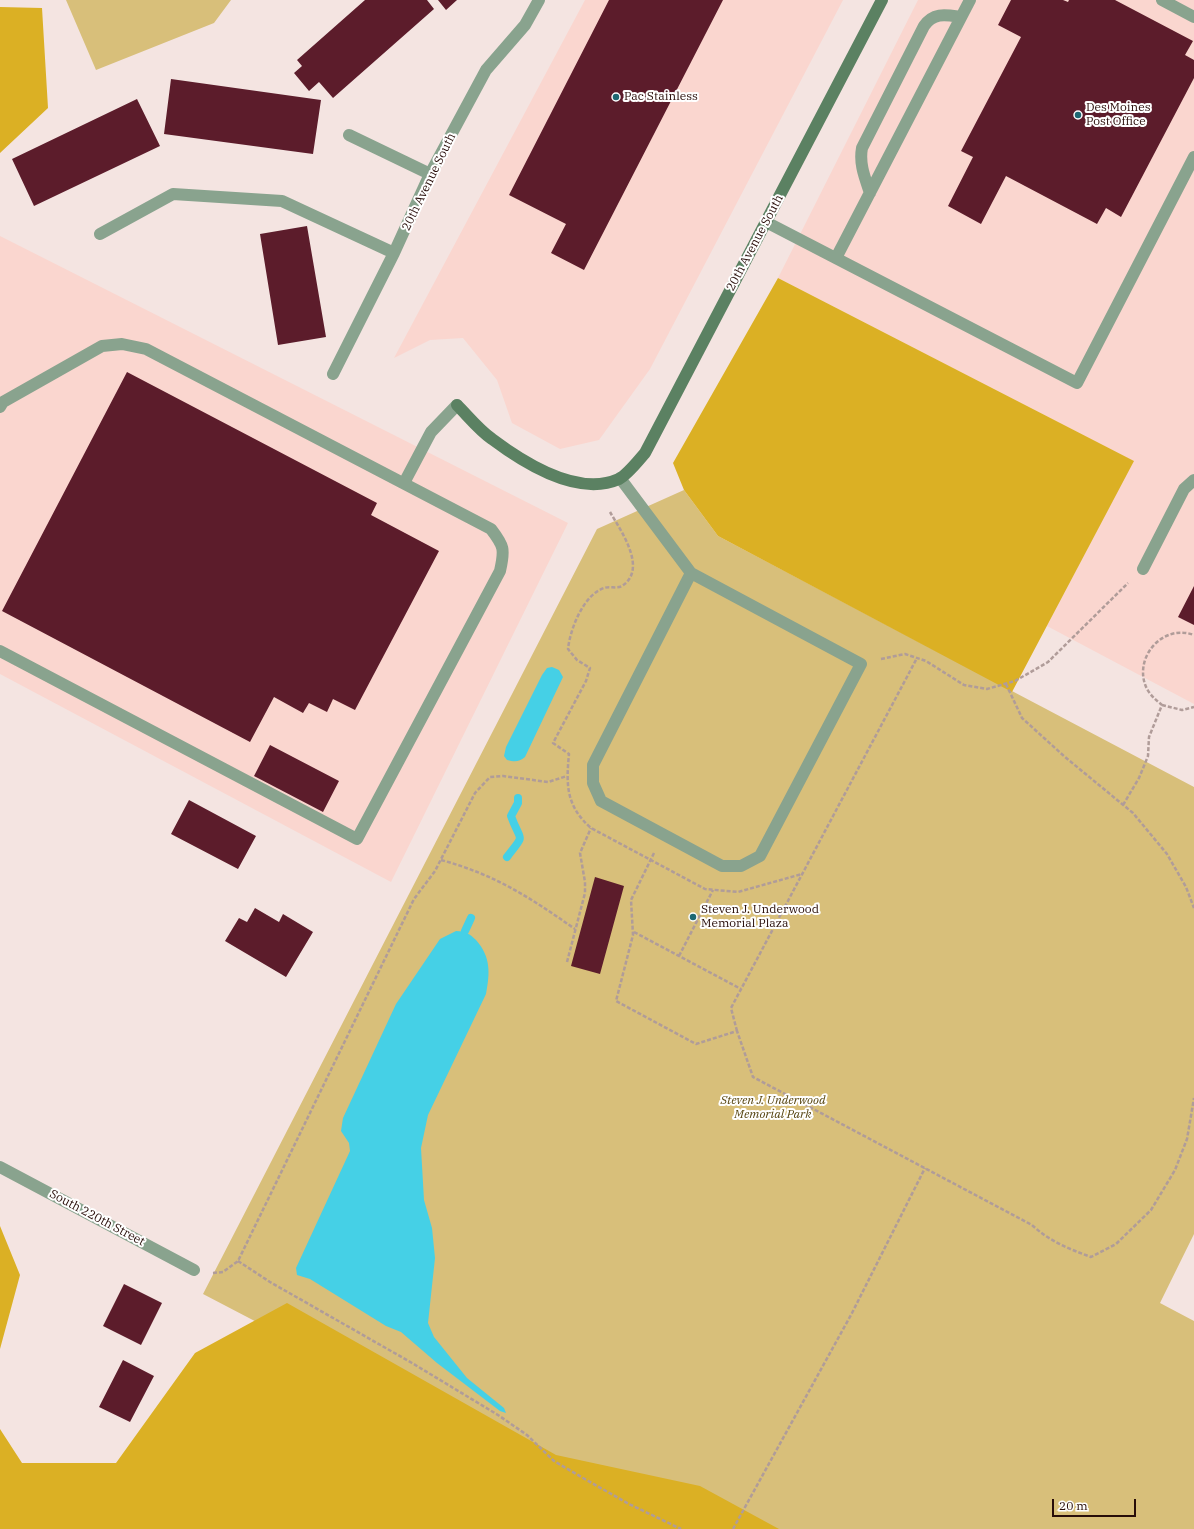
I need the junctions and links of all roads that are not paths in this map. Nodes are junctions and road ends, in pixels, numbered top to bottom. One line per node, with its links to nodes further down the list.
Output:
1 (539, 0): 9 (street, 20th Avenue South)
2 (882, 0): 11 (street, 20th Avenue South)
3 (970, 0): 5 (street)
4 (1162, 0): 6 (street)
5 (961, 17): 10 (street); 10 (street)
6 (1194, 17)
7 (349, 135): 9 (street)
8 (1194, 157): 14 (street)
9 (430, 174): 13 (street, 20th Avenue South)
10 (870, 193): 14 (street)
11 (766, 222): 14 (street); 17 (street, 20th Avenue South)
12 (100, 234): 13 (street)
13 (394, 254): 15 (street, 20th Avenue South)
14 (836, 258)
15 (333, 374)
16 (0, 407): 19 (street)
17 (620, 478): 19 (street); 21 (street)
18 (1194, 480): 20 (street)
19 (404, 483): 22 (street)
20 (1143, 569)
21 (691, 573): 21 (street)
22 (0, 651)
23 (0, 1167): 24 (street, South 220th Street)
24 (194, 1270)

